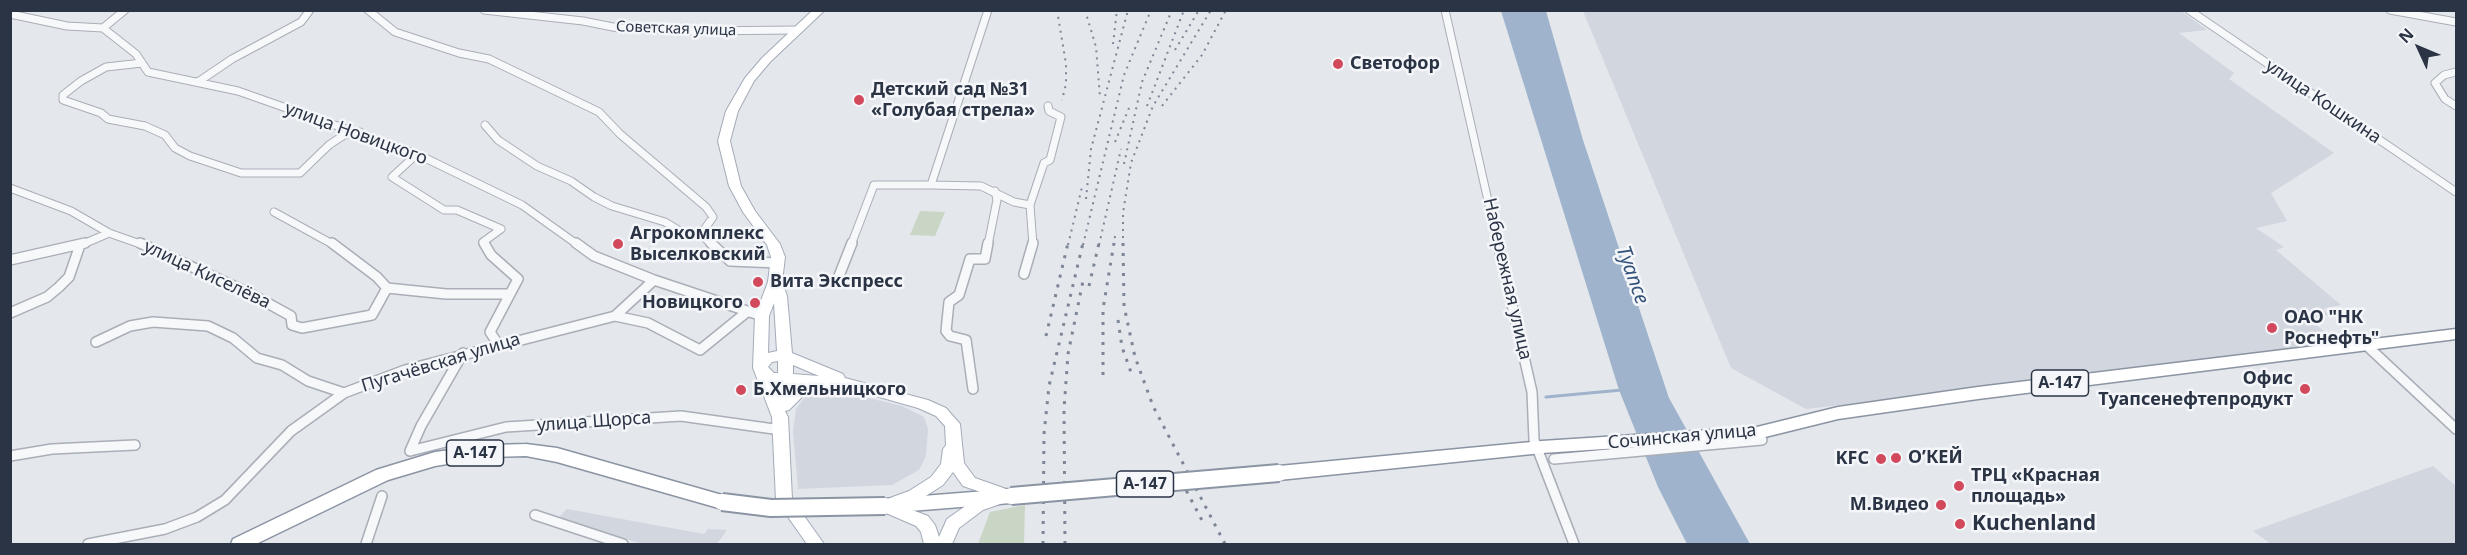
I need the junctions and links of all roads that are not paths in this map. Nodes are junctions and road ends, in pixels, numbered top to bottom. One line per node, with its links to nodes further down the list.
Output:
1 (125, 10): 12 (street)
2 (310, 10): 16 (street)
3 (368, 10): 29 (street)
4 (483, 10): 13 (street, Советская улица)
5 (820, 10): 13 (main road)
6 (988, 10): 22 (street)
7 (1445, 10): 57 (street, Набережная улица)
8 (2189, 10): 25 (street, улица Кошкина)
9 (2390, 10): 11 (street)
10 (10, 14): 12 (street)
11 (2457, 22)
12 (103, 28): 14 (street, улица Новицкого)
13 (798, 30): 32 (main road)
14 (142, 63): 16 (street, улица Новицкого); 20 (street)
15 (2457, 72): 18 (street)
16 (198, 82): 20 (street, улица Новицкого)
17 (1048, 106): 26 (street)
18 (2457, 106)
19 (485, 125): 29 (street)
20 (360, 132): 21 (street, улица Новицкого)
21 (417, 154): 34 (street, улица Новицкого); 38 (street)
22 (931, 185): 24 (street); 35 (street)
23 (10, 188): 28 (street, улица Киселёва)
24 (995, 191): 26 (street); 51 (street)
25 (2457, 192)
26 (1030, 205): 33 (street)
27 (274, 212): 37 (street)
28 (109, 233): 30 (street); 37 (street, улица Киселёва)
29 (701, 234): 32 (street)
30 (80, 245): 31 (street); 39 (street)
31 (10, 260)
32 (778, 263): 36 (main road)
33 (1024, 274)
34 (654, 280): 40 (street, улица Новицкого); 41 (street)
35 (837, 280)
36 (775, 282): 40 (main road); 47 (main road)
37 (387, 288): 38 (street)
38 (510, 294): 44 (street)
39 (10, 313)
40 (755, 314): 41 (street, Пугачёвская улица); 48 (main road)
41 (615, 316): 44 (street, Пугачёвская улица)
42 (2457, 334): 45 (highway, Сочинская улица / А-147)
43 (96, 342): 52 (street)
44 (498, 344): 46 (street, Пугачёвская улица)
45 (2365, 344): 54 (street); 57 (highway, Сочинская улица / А-147)
46 (463, 353): 52 (street, Пугачёвская улица); 53 (street, улица Щорса)
47 (785, 356): 48 (main road); 49 (main road); 50 (main road)
48 (760, 368): 49 (main road); 53 (main road)
49 (786, 379): 50 (main road); 53 (main road)
50 (855, 384): 53 (main road); 55 (main road, А-147)
51 (973, 389)
52 (344, 393): 63 (street, Пугачёвская улица)
53 (782, 416): 67 (main road)
54 (2457, 429)
55 (954, 435): 60 (main road, А-147); 61 (main road, А-147)
56 (135, 445): 58 (street)
57 (1544, 451): 60 (highway, Сочинская улица / А-147, bridge); 70 (street, Набережная улица)
58 (10, 456)
59 (382, 496): 65 (street)
60 (1011, 496): 61 (highway, А-147); 69 (main road, А-147)
61 (885, 506): 64 (highway, А-147, bridge); 68 (main road, А-147)
62 (535, 515): 66 (street)
63 (88, 544)
64 (240, 544)
65 (366, 544)
66 (623, 544)
67 (816, 544)
68 (932, 544)
69 (944, 544)
70 (1574, 544)

